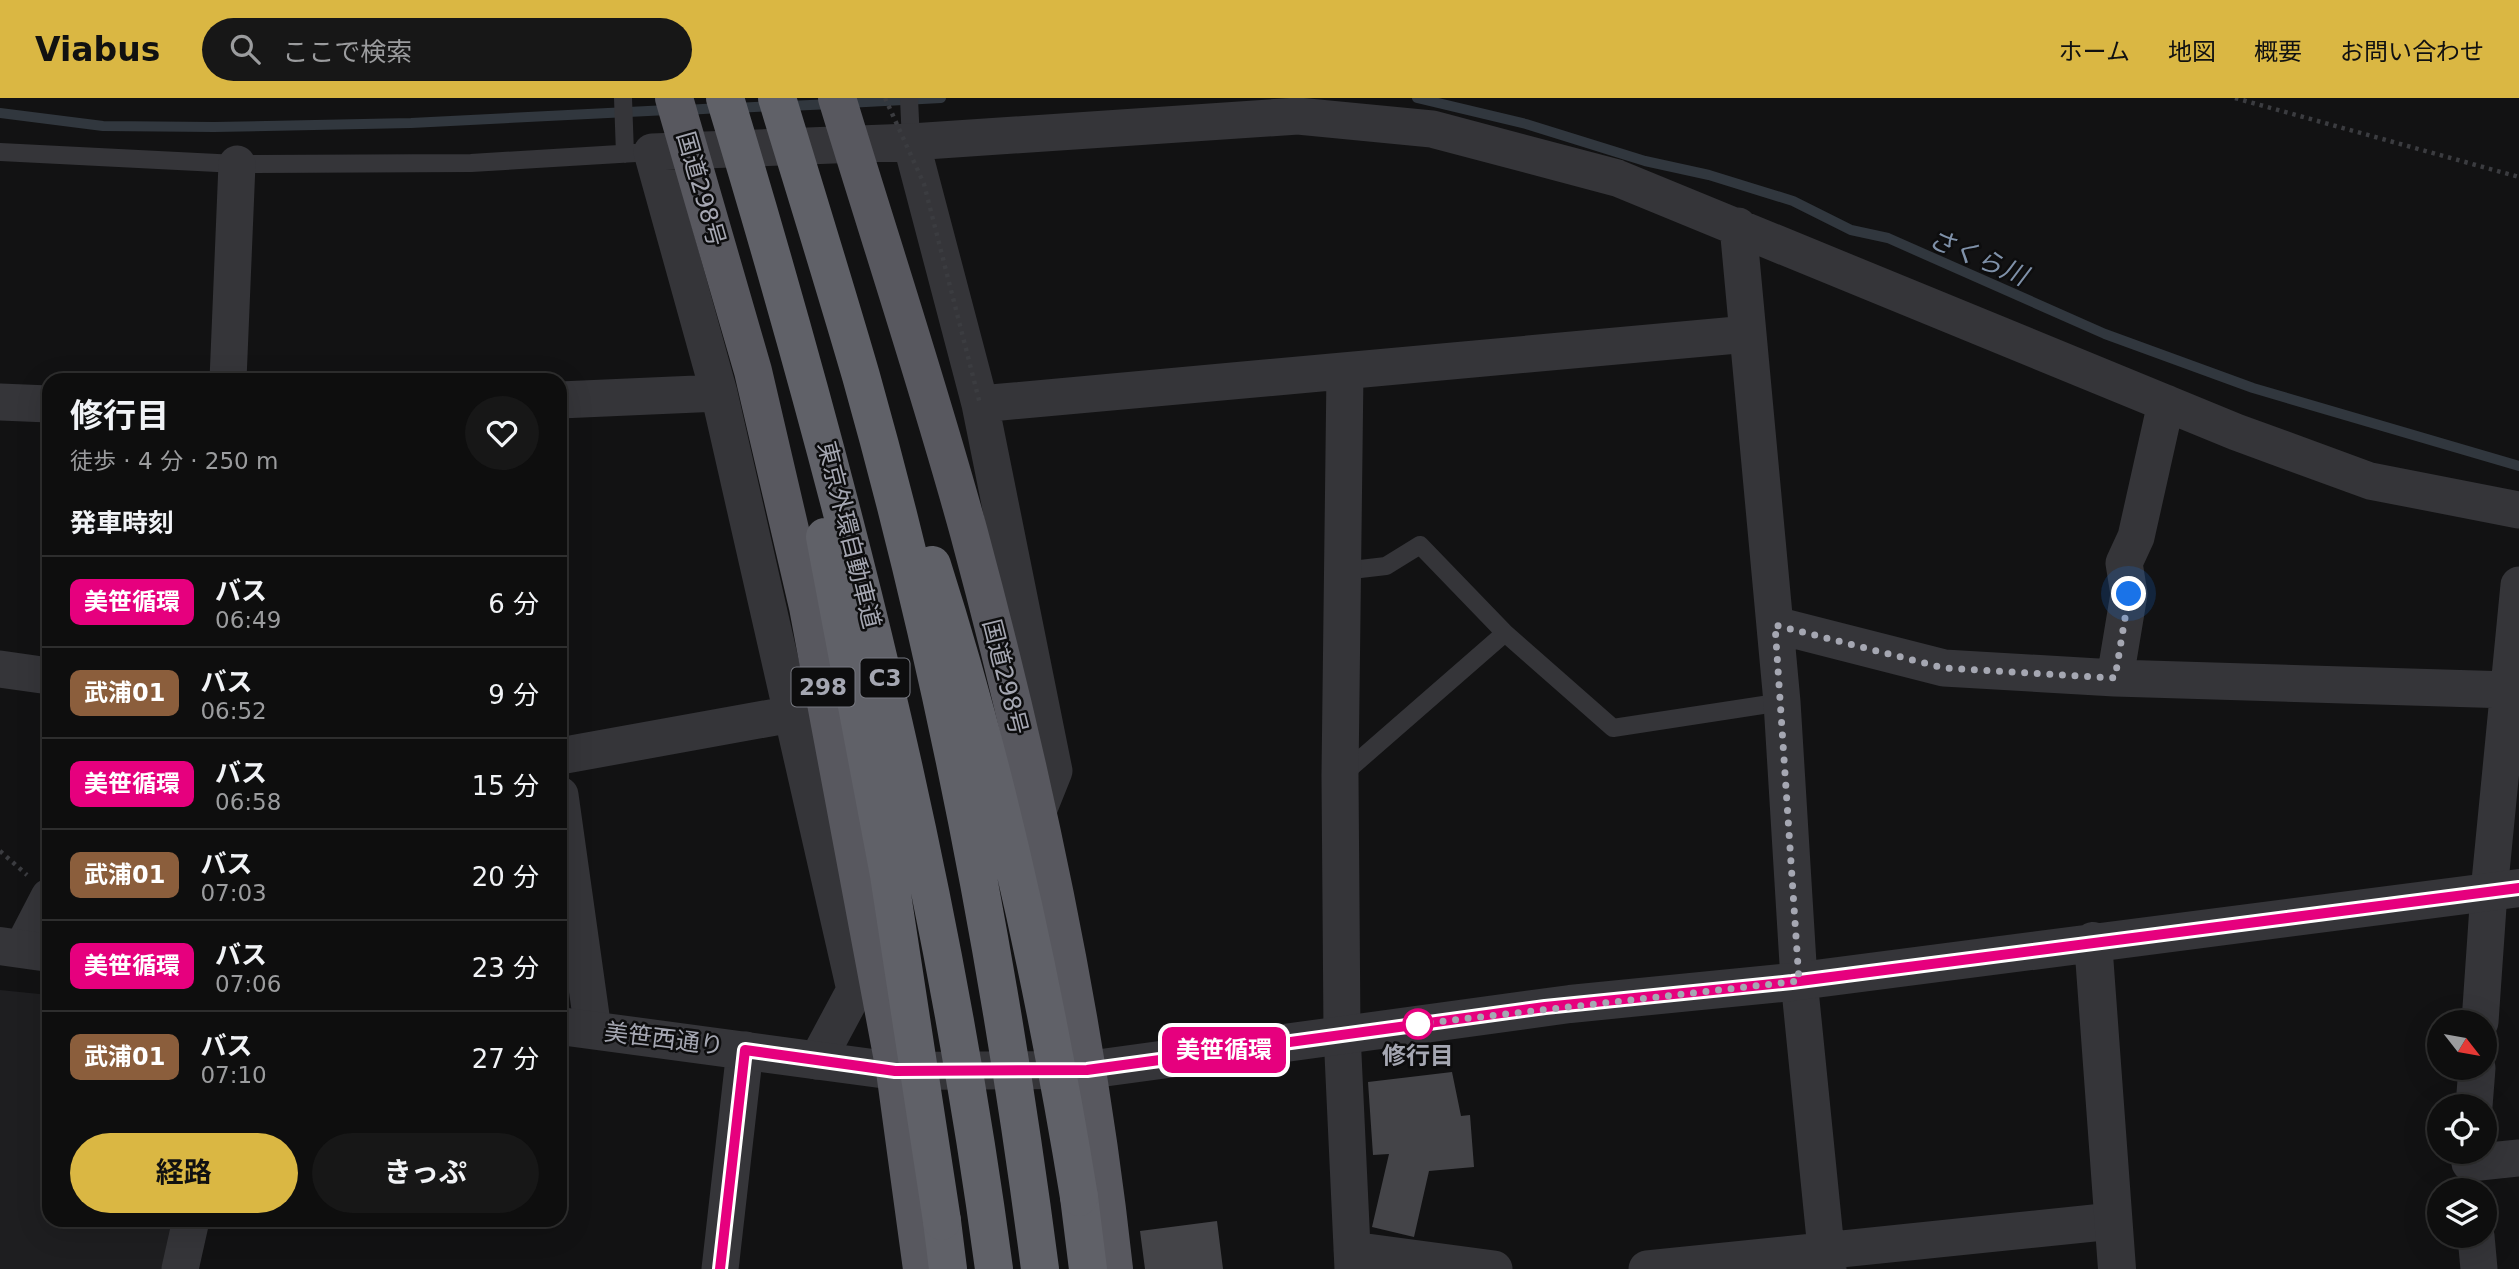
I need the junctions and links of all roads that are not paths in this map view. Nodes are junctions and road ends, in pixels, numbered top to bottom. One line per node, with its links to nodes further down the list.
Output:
1 (623, 98): 9 (lane)
2 (725, 98): 12 (highway, 東京外環自動車道 / C3, bridge)
3 (777, 98): 16 (highway, 東京外環自動車道 / C3, bridge)
4 (909, 98): 7 (lane)
5 (842, 116): 6 (street); 7 (street); 36 (highway, 国道298号)
6 (681, 121): 9 (street); 49 (highway, 国道298号 / 298)
7 (911, 132): 11 (street); 22 (street)
8 (0, 152): 10 (lane)
9 (638, 153): 10 (lane); 17 (street)
10 (237, 164): 15 (street)
11 (1738, 226): 13 (street); 20 (street)
12 (781, 282): 60 (highway, bridge); 61 (highway, 東京外環自動車道 / C3, bridge)
13 (1748, 334): 14 (street); 26 (street)
14 (1345, 371): 22 (street); 24 (street)
15 (228, 373)
16 (861, 376): 62 (highway, 東京外環自動車道 / C3, bridge); 63 (highway, bridge)
17 (719, 393): 18 (street); 33 (street)
18 (567, 400)
19 (0, 402): 21 (street)
20 (2166, 403): 23 (street); 30 (street)
21 (42, 404)
22 (980, 404): 36 (street)
23 (2519, 510)
24 (1343, 571): 27 (lane); 35 (street)
25 (2519, 585): 31 (street)
26 (1775, 625): 30 (street); 32 (street)
27 (1505, 633): 32 (lane); 35 (lane)
28 (0, 669): 29 (street)
29 (42, 675)
30 (2115, 678): 31 (street)
31 (2510, 690): 37 (street)
32 (1782, 702): 42 (street)
33 (792, 714): 34 (street); 47 (street)
34 (567, 755)
35 (1340, 776): 45 (street)
36 (1038, 811): 48 (highway, 国道298号)
37 (2504, 890): 40 (street, 美笹西通り); 43 (street)
38 (567, 891): 44 (street)
39 (42, 912): 41 (street)
40 (2093, 941): 42 (street, 美笹西通り); 52 (street)
41 (24, 949)
42 (1799, 981): 45 (street, 美笹西通り); 56 (street)
43 (2482, 1010)
44 (577, 1028): 46 (street, 美笹西通り)
45 (1342, 1033): 48 (street, 美笹西通り); 55 (street)
46 (745, 1050): 47 (street, 美笹西通り); 58 (street)
47 (817, 1061): 49 (street, 美笹西通り)
48 (1087, 1070): 49 (street, 美笹西通り); 64 (highway, 国道298号)
49 (895, 1071): 59 (highway, 国道298号 / 298)
50 (2519, 1158): 51 (street)
51 (2471, 1168)
52 (2113, 1221): 56 (street); 67 (street)
53 (189, 1227): 57 (street)
54 (2477, 1248): 68 (street)
55 (1353, 1259): 65 (street)
56 (1827, 1260): 66 (street)
57 (180, 1269)
58 (720, 1269)
59 (922, 1269)
60 (948, 1269)
61 (994, 1269)
62 (1040, 1269)
63 (1088, 1269)
64 (1114, 1269)
65 (1494, 1269)
66 (1647, 1269)
67 (2117, 1269)
68 (2479, 1269)

